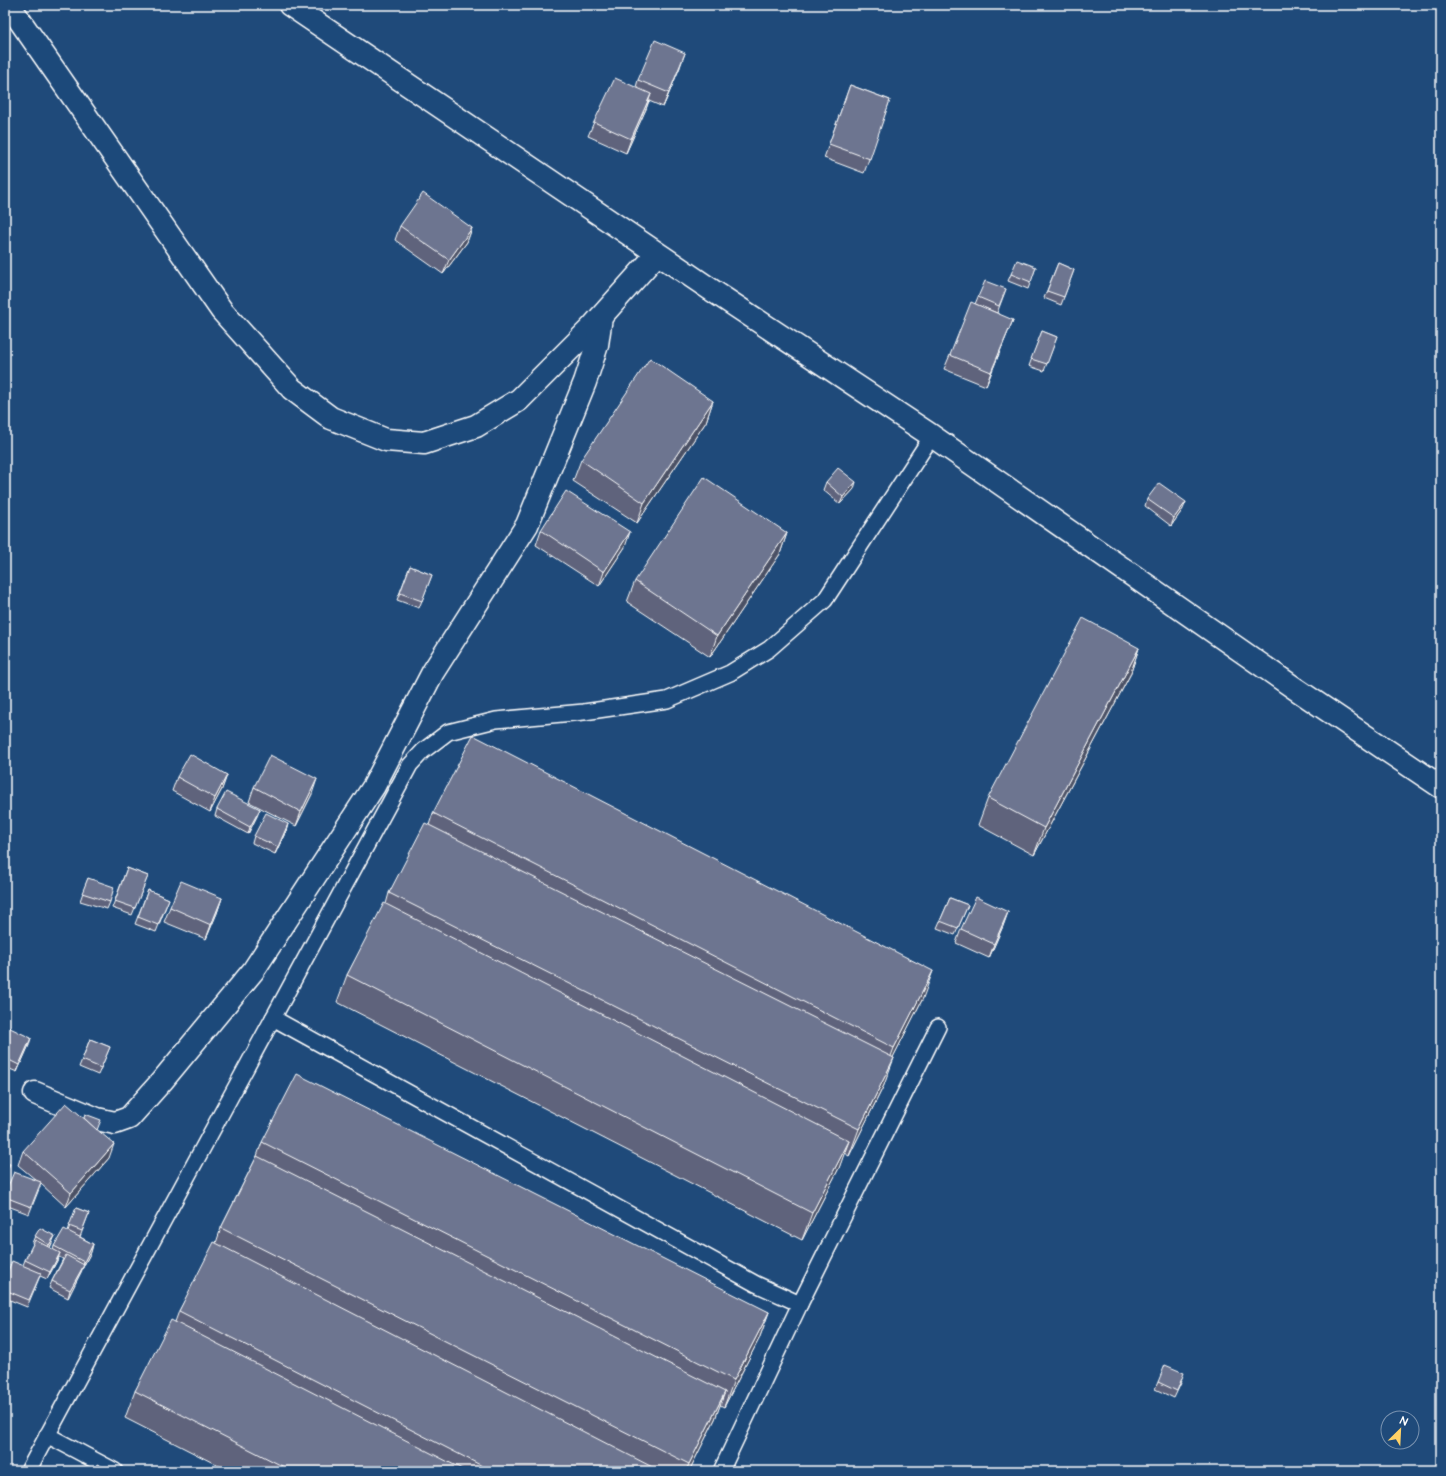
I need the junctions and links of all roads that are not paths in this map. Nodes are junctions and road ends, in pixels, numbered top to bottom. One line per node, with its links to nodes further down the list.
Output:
1 (9, 5): 4 (street)
2 (290, 5): 3 (street)
3 (657, 254): 4 (street); 5 (street)
4 (601, 317): 9 (street)
5 (932, 436): 6 (street); 7 (lane)
6 (1441, 787)
7 (273, 1018): 10 (lane); 11 (lane)
8 (938, 1027): 10 (lane)
9 (35, 1093)
10 (800, 1304): 14 (lane)
11 (48, 1435): 12 (lane); 13 (lane)
12 (28, 1471)
13 (115, 1471)
14 (721, 1471)

